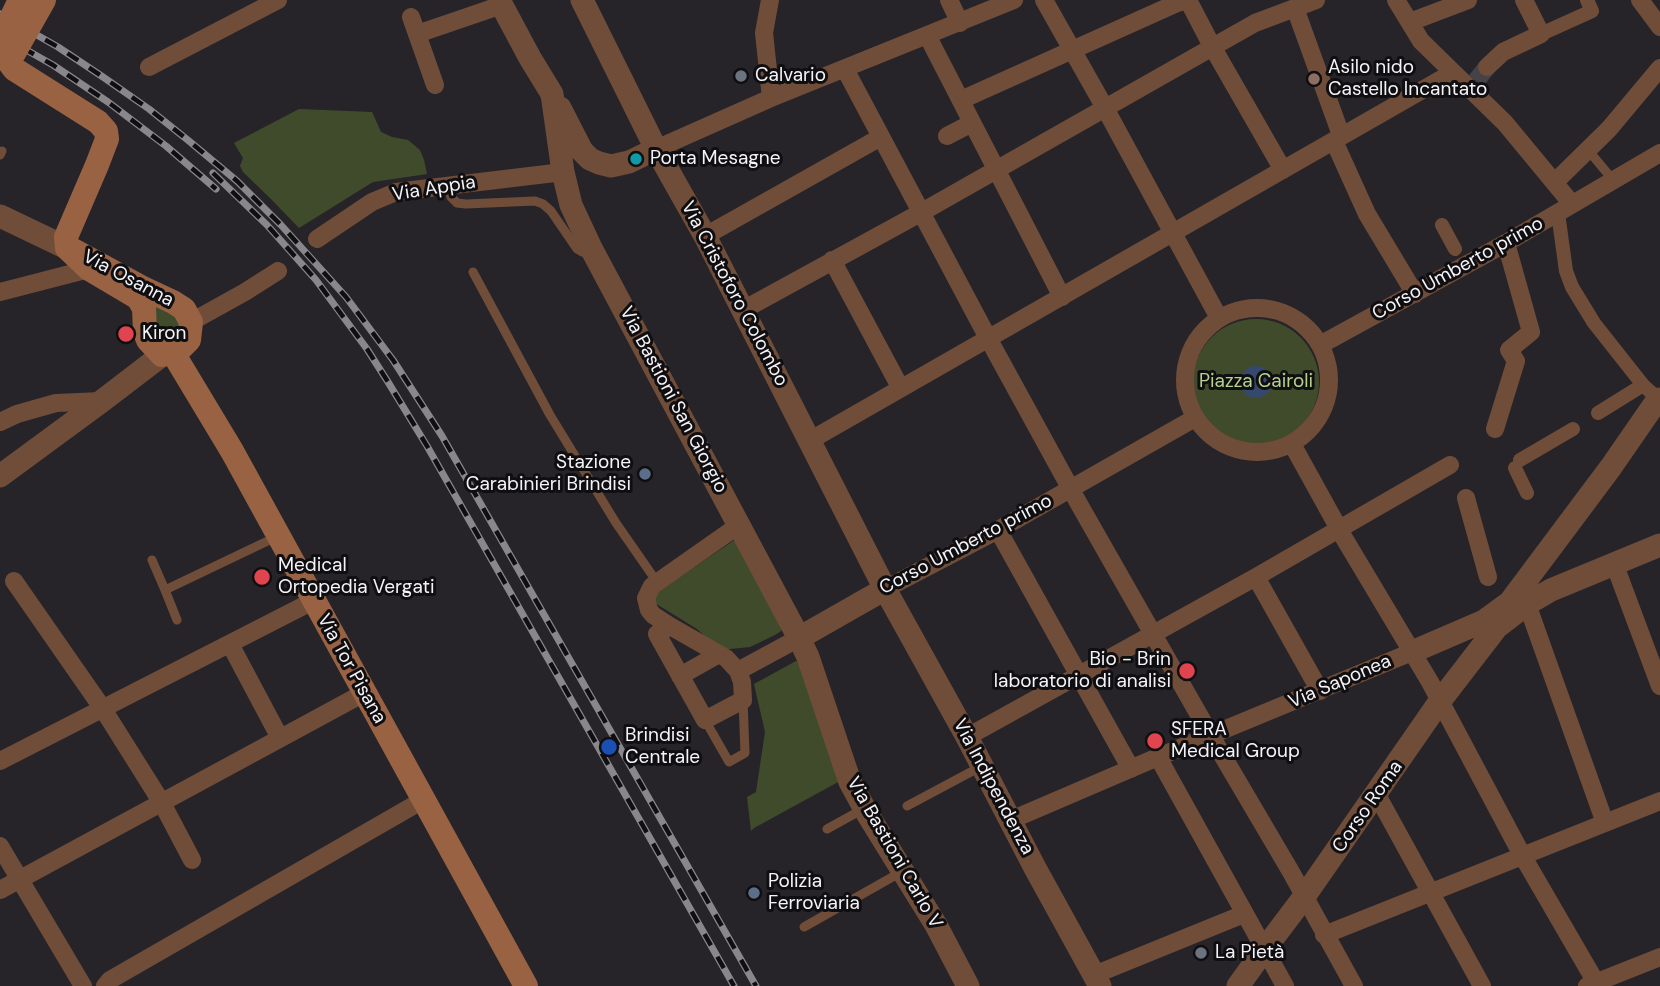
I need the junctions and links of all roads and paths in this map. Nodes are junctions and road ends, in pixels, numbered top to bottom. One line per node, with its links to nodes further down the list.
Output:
1 (20, 0): 24 (main road, bridge)
2 (44, 0): 24 (main road, bridge)
3 (582, 0): 39 (street, Via Cristoforo Colombo)
4 (770, 0): 32 (street)
5 (949, 0): 19 (street)
6 (1014, 0): 19 (street)
7 (1044, 0): 25 (street)
8 (1188, 0): 23 (street); 25 (street)
9 (1316, 0): 17 (street)
10 (1396, 0): 18 (street)
11 (1468, 0): 18 (street)
12 (1524, 0): 21 (street)
13 (1587, 0): 21 (street)
14 (1640, 0): 20 (street)
15 (271, 2): 26 (street)
16 (503, 2): 31 (street); 42 (street, Via Bastioni San Giorgio)
17 (1295, 8): 23 (street); 38 (street)
18 (1409, 22): 29 (street)
19 (960, 23): 22 (street)
20 (1660, 27)
21 (1541, 34): 30 (street)
22 (927, 35): 28 (street); 33 (street)
23 (1213, 48): 34 (street); 44 (street)
24 (5, 50): 56 (main road)
25 (1072, 50): 33 (street); 34 (street)
26 (149, 67)
27 (1660, 68): 40 (street)
28 (845, 69): 32 (street); 37 (street)
29 (1452, 73): 30 (street); 38 (street)
30 (1478, 78): 46 (street)
31 (435, 85)
32 (771, 98): 39 (street)
33 (961, 100): 35 (street)
34 (1105, 107): 43 (street); 52 (street)
35 (972, 122): 36 (street); 43 (street)
36 (947, 136)
37 (881, 137): 49 (street); 53 (street)
38 (1338, 138): 44 (street); 65 (street)
39 (656, 149): 42 (street); 53 (street, Via Cristoforo Colombo)
40 (1588, 150): 45 (lane); 46 (street)
41 (1660, 153): 45 (street, Corso Umberto primo)
42 (568, 160): 47 (street, Via Appia); 58 (street, Via Bastioni San Giorgio)
43 (996, 169): 49 (street); 66 (street)
44 (1283, 170): 52 (street)
45 (1613, 180): 48 (street, Corso Umberto primo)
46 (1555, 182): 48 (street)
47 (447, 186): 54 (street, Via Appia); 58 (lane)
48 (1565, 209): 55 (street, Corso Umberto primo); 74 (street)
49 (922, 212): 59 (street); 70 (street)
50 (0, 216): 56 (street, Via Osanna)
51 (1442, 225): 57 (street)
52 (1173, 233): 66 (street); 68 (street)
53 (705, 236): 67 (street, Via Cristoforo Colombo)
54 (317, 239)
55 (1506, 243): 65 (street, Corso Umberto primo); 79 (street)
56 (67, 248): 60 (main road, Via Osanna); 63 (street); 69 (main road, Via Osanna)
57 (1455, 249)
58 (592, 250): 88 (street, Via Bastioni San Giorgio)
59 (832, 260): 67 (street); 73 (street)
60 (89, 269): 63 (street); 72 (main road, Via Osanna)
61 (278, 271): 69 (street)
62 (473, 272): 98 (lane)
63 (57, 277): 64 (street)
64 (0, 292)
65 (1415, 294): 71 (street, Corso Umberto primo)
66 (1062, 297): 70 (street)
67 (743, 310): 81 (street, Via Cristoforo Colombo)
68 (1219, 318): 71 (street); 77 (street)
69 (191, 322): 72 (main road, Via Osanna)
70 (988, 338): 73 (street); 85 (street)
71 (1320, 345): 82 (street)
72 (167, 354): 75 (street); 91 (main road, Via Tor Pisana)
73 (900, 387): 81 (street)
74 (1655, 396): 76 (street); 102 (street)
75 (102, 401): 78 (street); 84 (street)
76 (1598, 413)
77 (1195, 418): 82 (street); 85 (street, Corso Umberto primo)
78 (0, 422)
79 (1495, 429)
80 (1573, 429): 86 (street)
81 (809, 440): 99 (street, Via Cristoforo Colombo)
82 (1292, 444): 89 (street)
83 (1450, 466): 89 (street)
84 (0, 476)
85 (1071, 488): 90 (street, Corso Umberto primo); 106 (street)
86 (1527, 493)
87 (1466, 498): 95 (street)
88 (739, 525): 98 (street); 107 (street, Via Bastioni San Giorgio)
89 (1340, 528): 96 (street); 109 (street)
90 (998, 530): 99 (street, Corso Umberto primo); 112 (street)
91 (278, 536): 100 (lane); 101 (main road, Via Tor Pisana)
92 (1660, 545): 94 (street, Via Saponea)
93 (152, 560): 100 (lane)
94 (1614, 563): 102 (street, Via Saponea); 114 (street)
95 (1488, 577)
96 (1256, 578): 106 (street); 115 (street)
97 (14, 581): 119 (street)
98 (657, 582): 104 (street)
99 (885, 589): 107 (street, Corso Umberto primo); 122 (street, Via Indipendenza)
100 (165, 590): 103 (lane)
101 (313, 601): 108 (street); 116 (main road, Via Tor Pisana)
102 (1518, 603): 105 (street, Via Saponea); 109 (street, Via Saponea); 135 (street)
103 (177, 620)
104 (670, 626): 110 (street); 113 (street)
105 (1497, 627): 118 (street, Corso Roma)
106 (1153, 634): 112 (street); 121 (street)
107 (799, 638): 111 (street, Corso Umberto primo); 133 (street, Via Bastioni Carlo V)
108 (230, 644): 119 (street); 123 (street)
109 (1412, 652): 115 (street, Via Saponea); 118 (street)
110 (719, 654): 111 (street); 113 (street)
111 (738, 671): 117 (street)
112 (1079, 674): 122 (street); 127 (street)
113 (680, 676): 120 (street)
114 (1660, 686)
115 (1320, 691): 121 (street, Via Saponea)
116 (364, 693): 123 (street); 129 (main road, Via Tor Pisana)
117 (743, 700): 120 (street); 120 (lane)
118 (1440, 701): 128 (street, Corso Roma); 138 (street)
119 (103, 709): 125 (street); 131 (street)
120 (705, 720)
121 (1211, 736): 124 (street, Via Saponea); 144 (street)
122 (967, 737): 126 (street, Via Indipendenza)
123 (280, 738): 131 (street)
124 (1158, 757): 127 (street, Via Saponea); 145 (street)
125 (0, 761)
126 (982, 766): 132 (lane); 134 (street, Via Indipendenza)
127 (1131, 769): 134 (street, Via Saponea)
128 (1377, 795): 143 (street); 144 (street, Corso Roma)
129 (423, 800): 151 (main road, Via Tor Pisana); 154 (street)
130 (1660, 802): 135 (street)
131 (162, 803): 139 (street); 141 (street)
132 (907, 806)
133 (864, 808): 136 (lane); 140 (street, Via Bastioni Carlo V)
134 (1011, 820): 150 (street, Via Indipendenza)
135 (1605, 823): 138 (street)
136 (827, 829)
137 (0, 846): 141 (street)
138 (1522, 855): 143 (street); 152 (street)
139 (192, 860)
140 (903, 871): 146 (lane); 155 (street, Via Bastioni Carlo V)
141 (19, 879): 142 (street); 153 (street)
142 (0, 890)
143 (1431, 892): 147 (street); 159 (street)
144 (1304, 897): 147 (street); 148 (street, Corso Roma)
145 (1244, 914): 148 (street); 150 (street)
146 (804, 927)
147 (1324, 935): 158 (street)
148 (1264, 950): 156 (street, Corso Roma); 157 (street)
149 (1660, 957): 152 (street)
150 (1097, 980)
151 (523, 985)
152 (1593, 985)
153 (83, 986)
154 (105, 986)
155 (968, 986)
156 (1238, 986)
157 (1285, 986)
158 (1354, 986)
159 (1482, 986)

